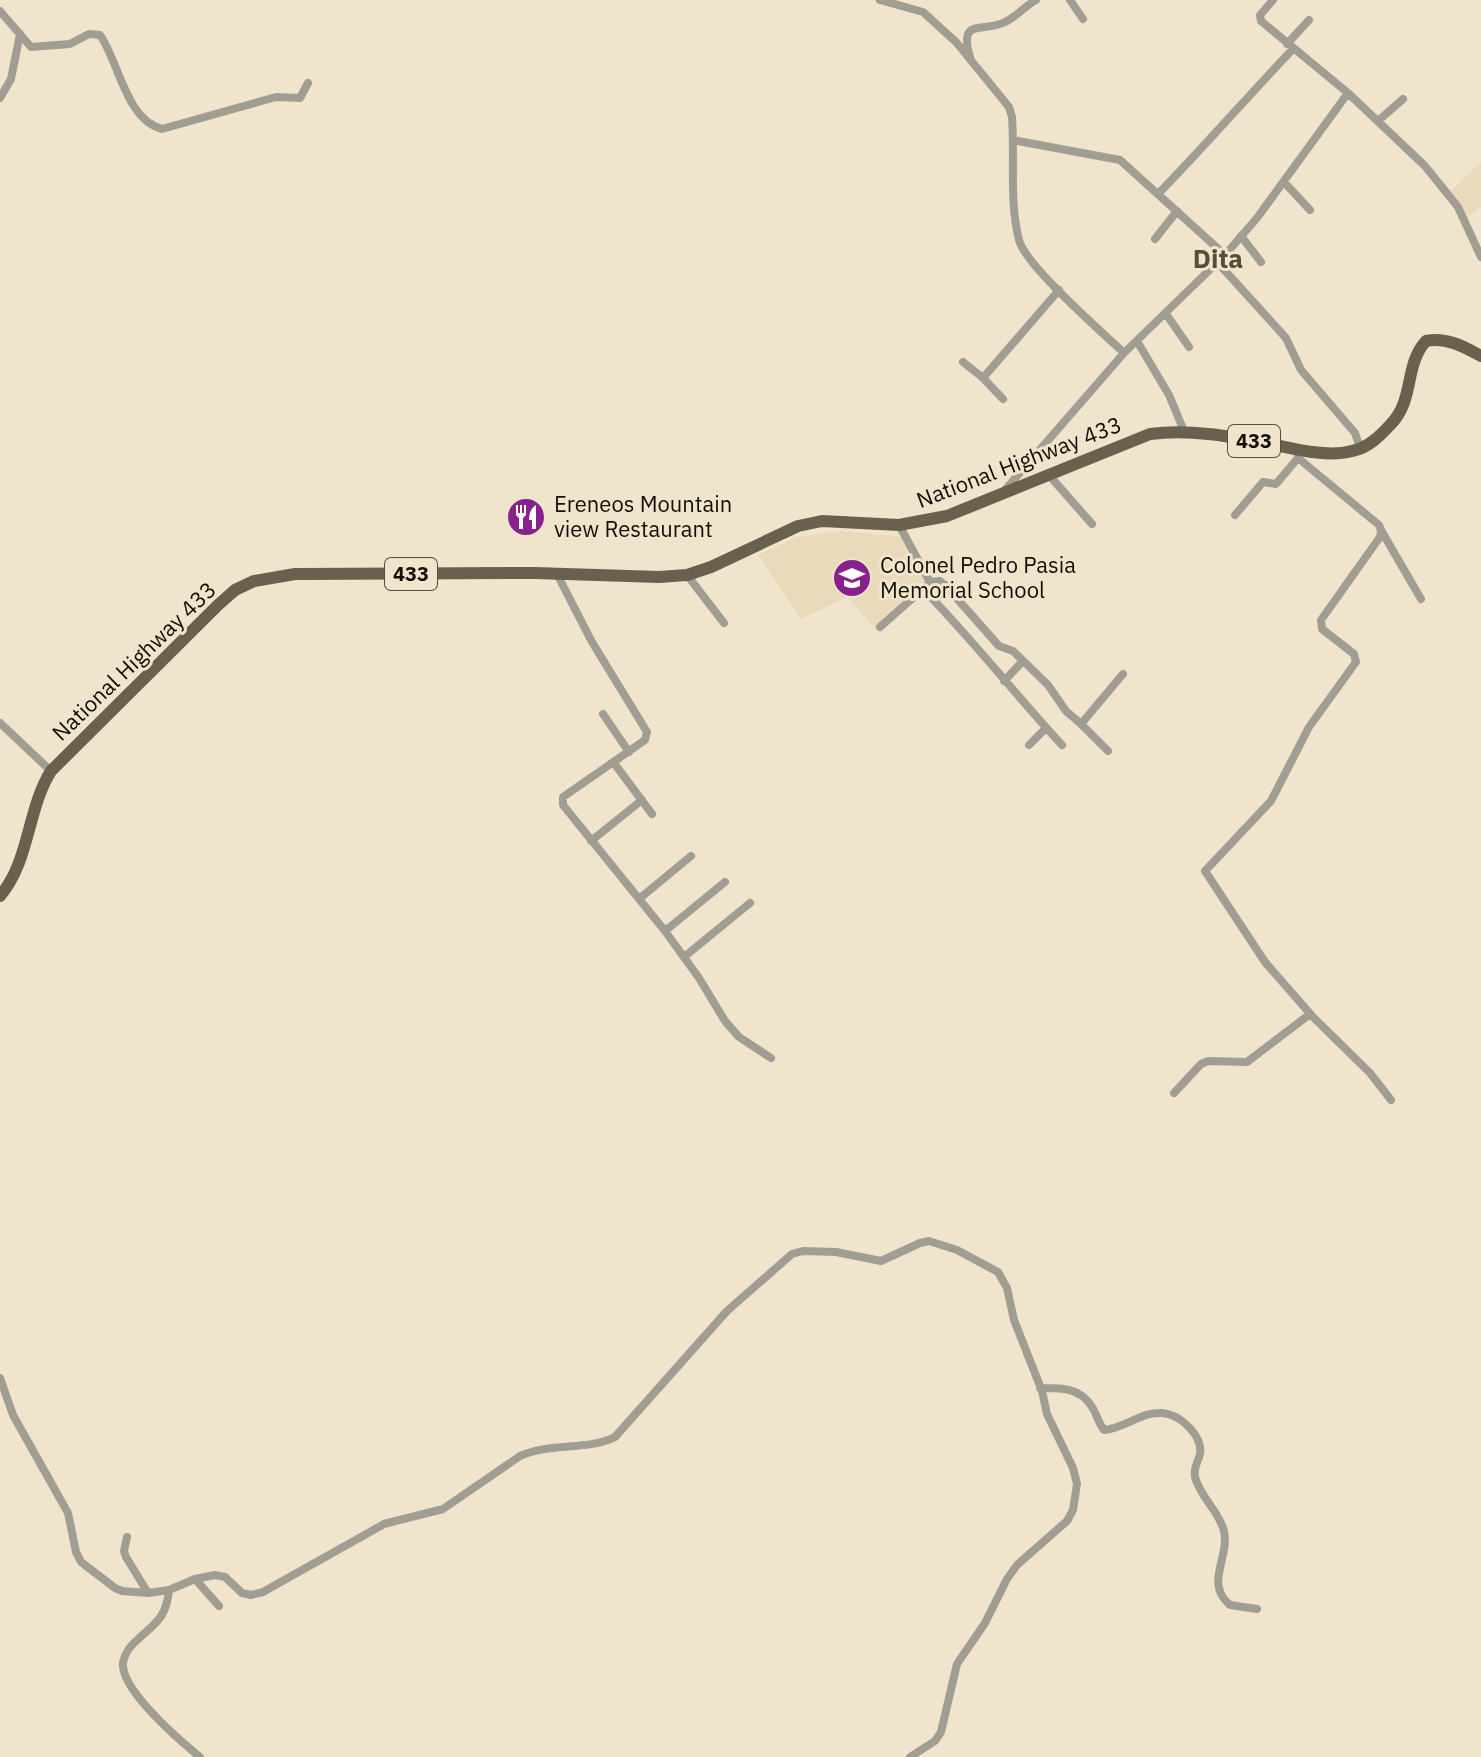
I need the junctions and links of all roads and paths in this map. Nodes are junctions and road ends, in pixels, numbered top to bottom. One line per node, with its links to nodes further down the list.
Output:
1 (880, 0): 10 (street)
2 (1036, 0): 10 (street)
3 (1070, 0): 6 (street)
4 (1273, 0): 9 (street)
5 (0, 11): 8 (street)
6 (1083, 19)
7 (1309, 20): 9 (street)
8 (20, 34): 11 (street); 13 (street)
9 (1290, 46): 12 (street); 18 (street)
10 (971, 62): 16 (street)
11 (308, 83)
12 (1348, 93): 15 (street); 17 (street)
13 (0, 98)
14 (1403, 99): 15 (street)
15 (1378, 121): 24 (street)
16 (1013, 140): 18 (street); 27 (street)
17 (1284, 182): 19 (street); 21 (street)
18 (1158, 194): 20 (street)
19 (1310, 210)
20 (1177, 211): 22 (street); 23 (street)
21 (1241, 236): 23 (street); 25 (street)
22 (1155, 239)
23 (1225, 255): 26 (street)
24 (1481, 257)
25 (1261, 262)
26 (1218, 263): 28 (street); 37 (street)
27 (1059, 290): 31 (street); 34 (street)
28 (1166, 314): 29 (street); 30 (street)
29 (1137, 341): 31 (street); 36 (street)
30 (1189, 347)
31 (1124, 353): 40 (street)
32 (1481, 356): 37 (main road)
33 (963, 362): 34 (street)
34 (983, 378): 35 (street)
35 (1003, 399)
36 (1184, 431): 38 (main road, National Highway 433 / 433); 39 (main road, National Highway 433 / 433)
37 (1360, 448): 38 (main road, National Highway 433 / 433)
38 (1298, 454): 41 (street); 44 (street)
39 (1048, 474): 40 (main road, National Highway 433 / 433); 42 (street)
40 (1000, 495): 43 (main road, National Highway 433 / 433)
41 (1235, 515)
42 (1092, 524)
43 (899, 525): 46 (main road, National Highway 433 / 433); 47 (street)
44 (1381, 530): 49 (street); 75 (street)
45 (557, 574): 46 (main road, National Highway 433 / 433); 62 (street); 64 (main road, National Highway 433 / 433)
46 (687, 575): 50 (street)
47 (930, 582): 48 (street); 52 (street)
48 (923, 589): 51 (street); 54 (street)
49 (1421, 599)
50 (724, 623)
51 (880, 627)
52 (1023, 661): 54 (street); 57 (street)
53 (1123, 674): 57 (street)
54 (1004, 681): 58 (street)
55 (603, 714): 62 (street)
56 (0, 723): 64 (street)
57 (1081, 724): 61 (street)
58 (1046, 728): 59 (street); 60 (street)
59 (1029, 745)
60 (1062, 745)
61 (1108, 751)
62 (629, 752): 63 (street)
63 (614, 763): 65 (street); 67 (street)
64 (51, 771): 70 (main road, National Highway 433 / 433)
65 (642, 800): 66 (street); 67 (street)
66 (652, 814)
67 (591, 841): 71 (street)
68 (691, 856): 71 (street)
69 (725, 882): 73 (street)
70 (0, 896)
71 (639, 899): 73 (street)
72 (750, 903): 74 (street)
73 (665, 931): 74 (street)
74 (684, 957): 76 (street)
75 (1310, 1014): 77 (street); 78 (street)
76 (771, 1058)
77 (1174, 1093)
78 (1391, 1100)
79 (0, 1378): 84 (street)
80 (1040, 1388): 82 (street); 86 (street); 88 (street)
81 (127, 1537): 84 (street)
82 (195, 1579): 83 (street); 85 (street)
83 (169, 1590): 84 (street); 87 (street)
84 (148, 1593)
85 (219, 1606)
86 (1257, 1609)
87 (200, 1757)
88 (910, 1757)

